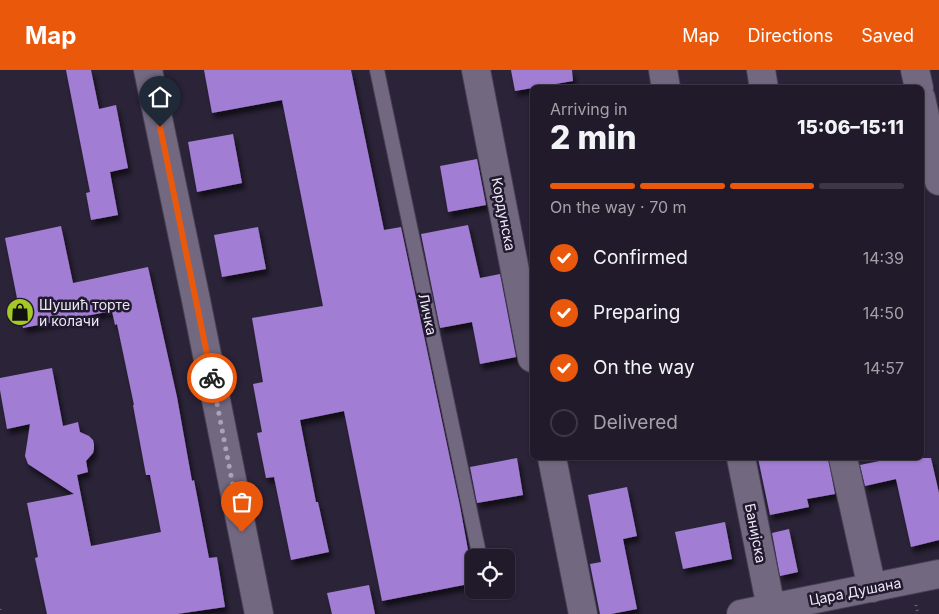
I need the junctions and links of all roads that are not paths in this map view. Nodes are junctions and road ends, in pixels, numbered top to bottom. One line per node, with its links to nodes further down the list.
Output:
1 (148, 70): 20 (street)
2 (377, 70): 16 (lane, Личка)
3 (476, 70): 12 (street, Кордунска)
4 (663, 70): 7 (street)
5 (761, 70): 8 (street)
6 (915, 70): 9 (street)
7 (666, 85)
8 (764, 85)
9 (918, 85)
10 (924, 112): 11 (street)
11 (939, 181)
12 (530, 348)
13 (552, 460): 21 (street)
14 (741, 460): 19 (street, Банијска)
15 (843, 460): 18 (street)
16 (478, 549)
17 (939, 574): 18 (street, Цара Душана)
18 (872, 588): 19 (street, Цара Душана)
19 (772, 608): 22 (street, Цара Душана)
20 (259, 614)
21 (583, 614)
22 (741, 614)

